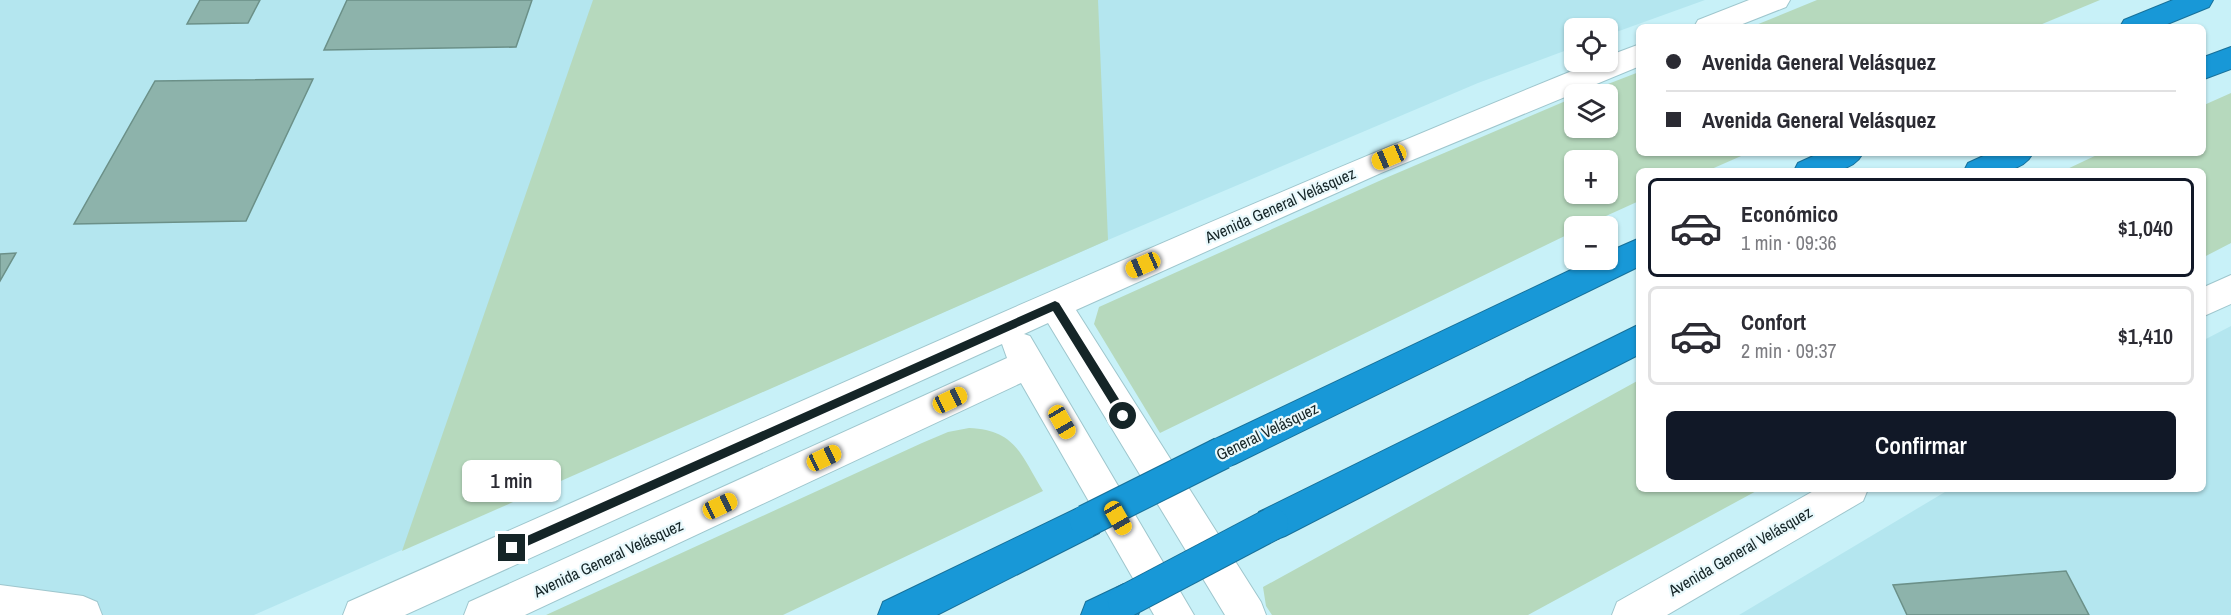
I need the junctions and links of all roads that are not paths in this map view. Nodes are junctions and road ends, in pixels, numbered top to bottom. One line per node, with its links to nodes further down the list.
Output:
1 (1776, 0): 3 (street)
2 (2199, 0): 4 (highway)
3 (1716, 24)
4 (2141, 24)
5 (1636, 56): 15 (street, Avenida General Velásquez)
6 (2231, 57): 7 (highway)
7 (2206, 68)
8 (1842, 156): 10 (highway)
9 (2012, 156): 11 (highway)
10 (1816, 168)
11 (1986, 168)
12 (1636, 253): 25 (highway, General Velásquez, bridge)
13 (2231, 288): 14 (street)
14 (2206, 302)
15 (1055, 305): 16 (street, Avenida General Velásquez); 27 (street)
16 (1007, 327): 18 (street); 23 (street, Avenida General Velásquez)
17 (1636, 340): 21 (highway, bridge)
18 (1028, 364): 24 (street, Avenida General Velásquez); 26 (street)
19 (1845, 492): 28 (street, Avenida General Velásquez)
20 (0, 603): 22 (street)
21 (1112, 609)
22 (75, 614)
23 (362, 615)
24 (483, 615)
25 (897, 615)
26 (1174, 615)
27 (1247, 615)
28 (1631, 615)

